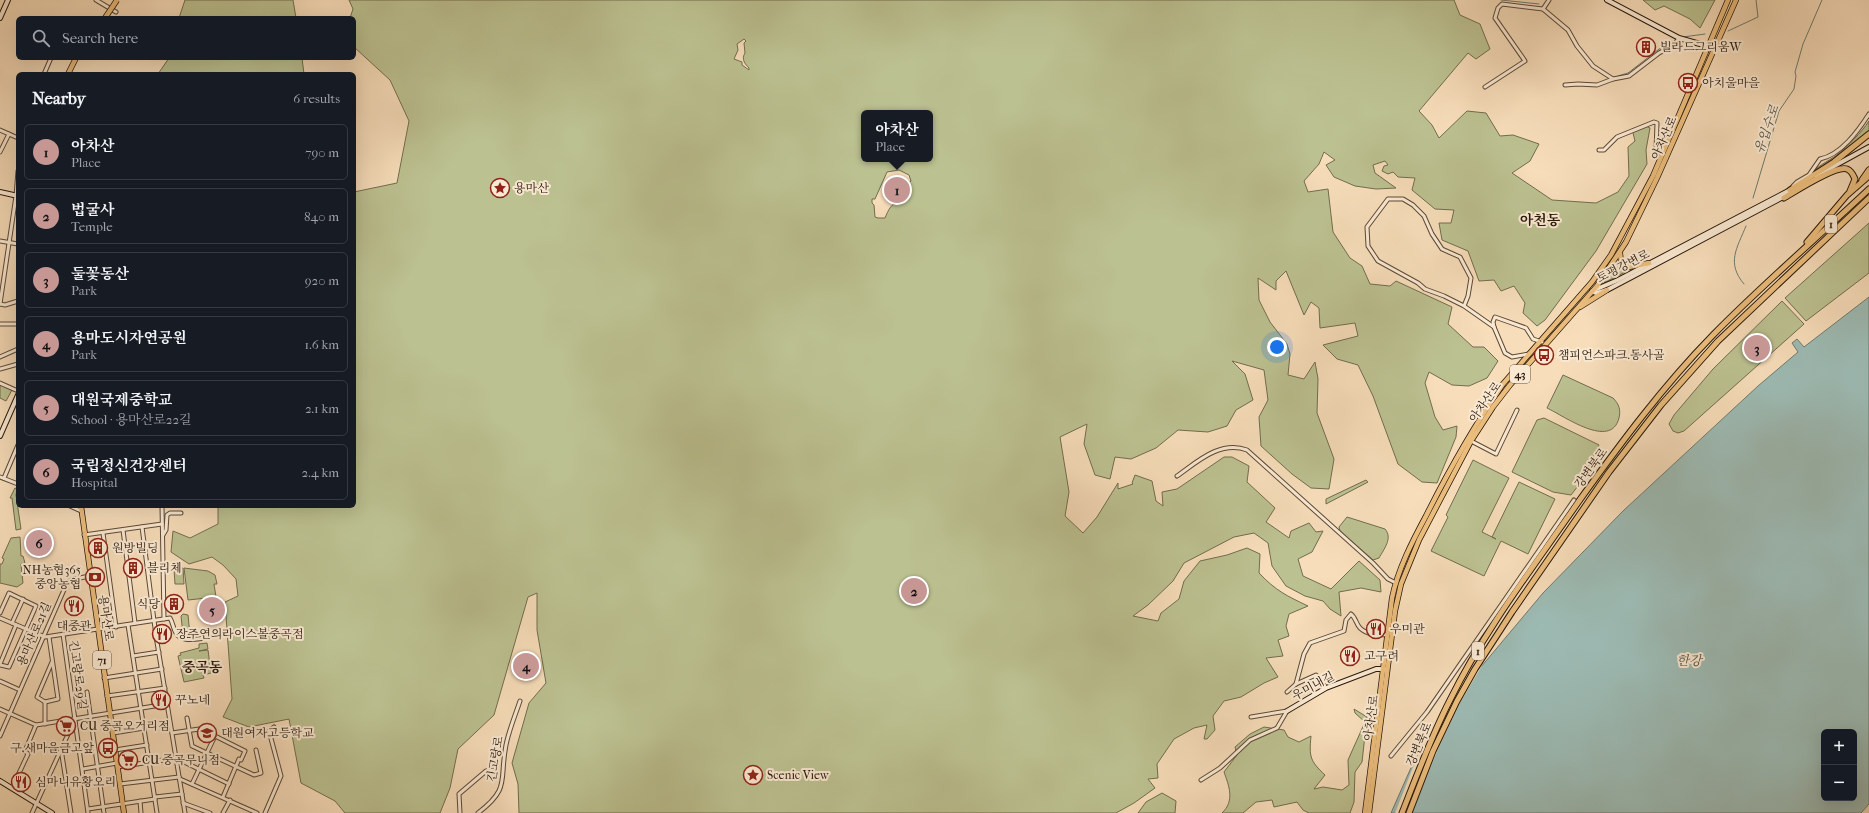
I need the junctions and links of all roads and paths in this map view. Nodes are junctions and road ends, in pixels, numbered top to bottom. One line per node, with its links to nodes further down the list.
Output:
1 (8, 0): 11 (street)
2 (96, 0): 9 (street)
3 (117, 0): 10 (main road, bridge)
4 (1549, 0): 8 (street)
5 (1606, 0): 12 (street)
6 (1728, 0): 13 (main road, 아차산로 / 43)
7 (1736, 0): 14 (main road, 아차산로 / 43)
8 (1543, 9): 19 (street); 21 (street)
9 (116, 12)
10 (106, 16)
11 (0, 18)
12 (1679, 38): 13 (street); 19 (street)
13 (1709, 47): 14 (street); 30 (main road, 아차산로 / 43)
14 (1714, 48): 47 (main road, 아차산로 / 43)
15 (50, 60): 17 (street)
16 (75, 60): 18 (main road)
17 (45, 72)
18 (69, 72)
19 (1613, 79): 20 (street)
20 (1565, 85)
21 (1485, 87)
22 (1869, 114): 35 (street)
23 (0, 130): 24 (street)
24 (9, 134): 26 (street); 29 (street)
25 (1869, 134): 35 (highway)
26 (16, 137)
27 (1869, 147): 35 (street, 토평강변로)
28 (1598, 150): 30 (street)
29 (0, 152)
30 (1662, 153): 50 (main road, 아차산로 / 43)
31 (1869, 170): 33 (highway)
32 (1869, 176): 33 (highway)
33 (1856, 189): 37 (highway)
34 (1869, 189): 48 (highway, 강변북로 / 1)
35 (1790, 190): 39 (street); 49 (street, 토평강변로)
36 (0, 192): 38 (street)
37 (1847, 195): 39 (highway); 48 (highway)
38 (16, 196)
39 (1784, 198): 51 (street, 토평강변로)
40 (1869, 198): 43 (highway, 강변북로 / 1)
41 (1869, 202): 43 (highway)
42 (16, 203): 45 (street)
43 (1850, 215): 195 (highway, 강변북로 / 1)
44 (0, 241): 45 (street)
45 (10, 242): 46 (street); 54 (street)
46 (16, 244)
47 (1620, 253): 49 (main road); 52 (main road, 아차산로 / 43)
48 (1793, 259): 76 (highway, 강변북로 / 1)
49 (1649, 263): 52 (street, 토평강변로)
50 (1587, 288): 52 (street); 60 (main road, 아차산로 / 43)
51 (1607, 290): 52 (street, 토평강변로); 56 (main road)
52 (1592, 291): 56 (main road, 아차산로 / 43)
53 (16, 302): 54 (street)
54 (0, 304)
55 (1464, 306): 55 (street); 59 (street)
56 (1575, 310): 71 (main road, 아차산로 / 43)
57 (0, 324): 58 (street)
58 (16, 324)
59 (1494, 328): 60 (street); 62 (street)
60 (1542, 342): 62 (main road, 아차산로 / 43)
61 (16, 350): 63 (street)
62 (1530, 354): 86 (main road, 아차산로 / 43)
63 (0, 357)
64 (16, 365): 65 (street)
65 (0, 369)
66 (0, 383): 67 (street)
67 (16, 390)
68 (16, 400): 70 (street)
69 (1517, 410): 71 (street)
70 (0, 436)
71 (1471, 441): 86 (main road, 아차산로 / 43)
72 (16, 449): 74 (street)
73 (1177, 476): 88 (street)
74 (2, 477): 75 (street)
75 (16, 484)
76 (1576, 501): 150 (street); 194 (highway, 강변북로 / 1)
77 (81, 508): 85 (main road, 용마산로 / 71)
78 (162, 508): 80 (street)
79 (181, 513): 84 (street)
80 (162, 524): 81 (street); 84 (street)
81 (142, 527): 82 (street); 94 (street)
82 (123, 530): 83 (street); 96 (street)
83 (103, 533): 85 (street); 99 (street)
84 (163, 535): 93 (street)
85 (84, 536): 87 (main road, 용마산로 / 71)
86 (1408, 558): 88 (main road, 아차산로 / 43)
87 (90, 576): 101 (main road, 용마산로 / 71); 104 (street, 용마산로21길)
88 (1398, 583): 89 (main road, 아차산로 / 43)
89 (1396, 592): 103 (main road, 아차산로 / 43); 112 (main road, 아차산로 / 43)
90 (23, 599): 91 (street); 95 (street); 100 (street)
91 (0, 613)
92 (0, 618): 95 (street)
93 (164, 619): 94 (street); 106 (street)
94 (154, 621): 96 (street); 107 (street)
95 (12, 623): 97 (street)
96 (135, 623): 98 (street)
97 (16, 625): 100 (street); 110 (street)
98 (128, 625): 99 (street); 108 (street)
99 (116, 627): 101 (street)
100 (26, 630): 104 (street); 110 (street)
101 (97, 630): 102 (street); 114 (main road, 용마산로 / 71)
102 (64, 634): 105 (street); 135 (street, 긴고랑로29길)
103 (1388, 634): 112 (main road, 아차산로 / 43); 116 (street)
104 (42, 637): 105 (street); 119 (street, 용마산로21길)
105 (49, 637): 109 (street)
106 (206, 638)
107 (159, 652): 108 (street); 111 (street)
108 (133, 656): 113 (street)
109 (52, 662): 125 (street); 125 (street)
110 (0, 664)
111 (162, 669): 113 (street); 117 (street)
112 (1385, 669): 118 (street, 우미내길); 192 (main road, 아차산로 / 43); 193 (main road, 아차산로 / 43)
113 (136, 674): 114 (street); 121 (street)
114 (104, 678): 123 (main road, 용마산로 / 71)
115 (0, 681): 119 (street)
116 (1296, 684): 118 (street); 122 (street)
117 (165, 688): 121 (street); 126 (street)
118 (1326, 688): 129 (street, 우미내길)
119 (20, 690): 130 (street, 용마산로21길)
120 (87, 692): 132 (street)
121 (138, 692): 123 (street); 127 (street)
122 (1287, 692)
123 (107, 696): 131 (main road, 용마산로 / 71)
124 (520, 701): 191 (street, 긴고랑로)
125 (45, 702): 136 (street)
126 (167, 704): 127 (street); 142 (street)
127 (141, 709): 131 (street); 139 (street)
128 (0, 710): 130 (street)
129 (1287, 711): 133 (street); 161 (street, 우미내길)
130 (9, 714): 137 (street); 144 (street, 용마산로21길)
131 (110, 714): 132 (street); 141 (main road, 용마산로 / 71)
132 (90, 717): 135 (street); 155 (street)
133 (1251, 717)
134 (187, 718): 140 (street)
135 (75, 719): 136 (street); 146 (street); 156 (street, 긴고랑로29길)
136 (45, 724): 137 (street)
137 (36, 725): 166 (street)
138 (274, 727): 189 (street)
139 (144, 728): 141 (street); 145 (street)
140 (189, 730): 142 (street); 143 (street); 149 (street)
141 (113, 733): 147 (main road, 용마산로 / 71)
142 (172, 733): 151 (street)
143 (207, 733)
144 (0, 736)
145 (147, 745): 147 (street); 152 (street)
146 (61, 749): 172 (street); 179 (street)
147 (115, 750): 153 (main road, 용마산로 / 71)
148 (256, 750): 154 (street)
149 (207, 753): 154 (street); 154 (street); 157 (street)
150 (1391, 756)
151 (176, 758): 152 (street); 157 (street); 159 (street)
152 (149, 763): 153 (street); 160 (street)
153 (118, 765): 155 (street); 163 (main road, 용마산로 / 71)
154 (236, 766): 165 (street)
155 (97, 767): 156 (street); 175 (street)
156 (82, 769): 176 (street, 긴고랑로29길)
157 (200, 770): 164 (street); 165 (street)
158 (493, 770): 190 (street)
159 (180, 778): 160 (street); 164 (street); 167 (street)
160 (152, 780): 163 (street); 169 (street)
161 (1201, 780)
162 (0, 781): 166 (street)
163 (120, 784): 174 (main road, 용마산로 / 71)
164 (192, 784): 168 (street)
165 (229, 784): 168 (street)
166 (12, 788): 172 (street)
167 (182, 794): 169 (street); 173 (street)
168 (223, 797): 170 (street)
169 (155, 798): 171 (street); 184 (street)
170 (230, 800): 187 (street); 188 (street)
171 (140, 801): 174 (street); 183 (street)
172 (37, 803): 177 (street); 178 (street)
173 (183, 803): 185 (street); 186 (street)
174 (123, 804): 175 (street); 182 (main road, 용마산로 / 71)
175 (103, 806): 176 (street); 181 (street)
176 (88, 809): 180 (street, 긴고랑로29길)
177 (32, 813)
178 (52, 813)
179 (71, 813)
180 (88, 813)
181 (104, 813)
182 (124, 813)
183 (141, 813)
184 (157, 813)
185 (185, 813)
186 (210, 813)
187 (223, 813)
188 (257, 813)
189 (265, 813)
190 (460, 813)
191 (478, 813)
192 (1365, 813)
193 (1369, 813)
194 (1402, 813)
195 (1409, 813)

